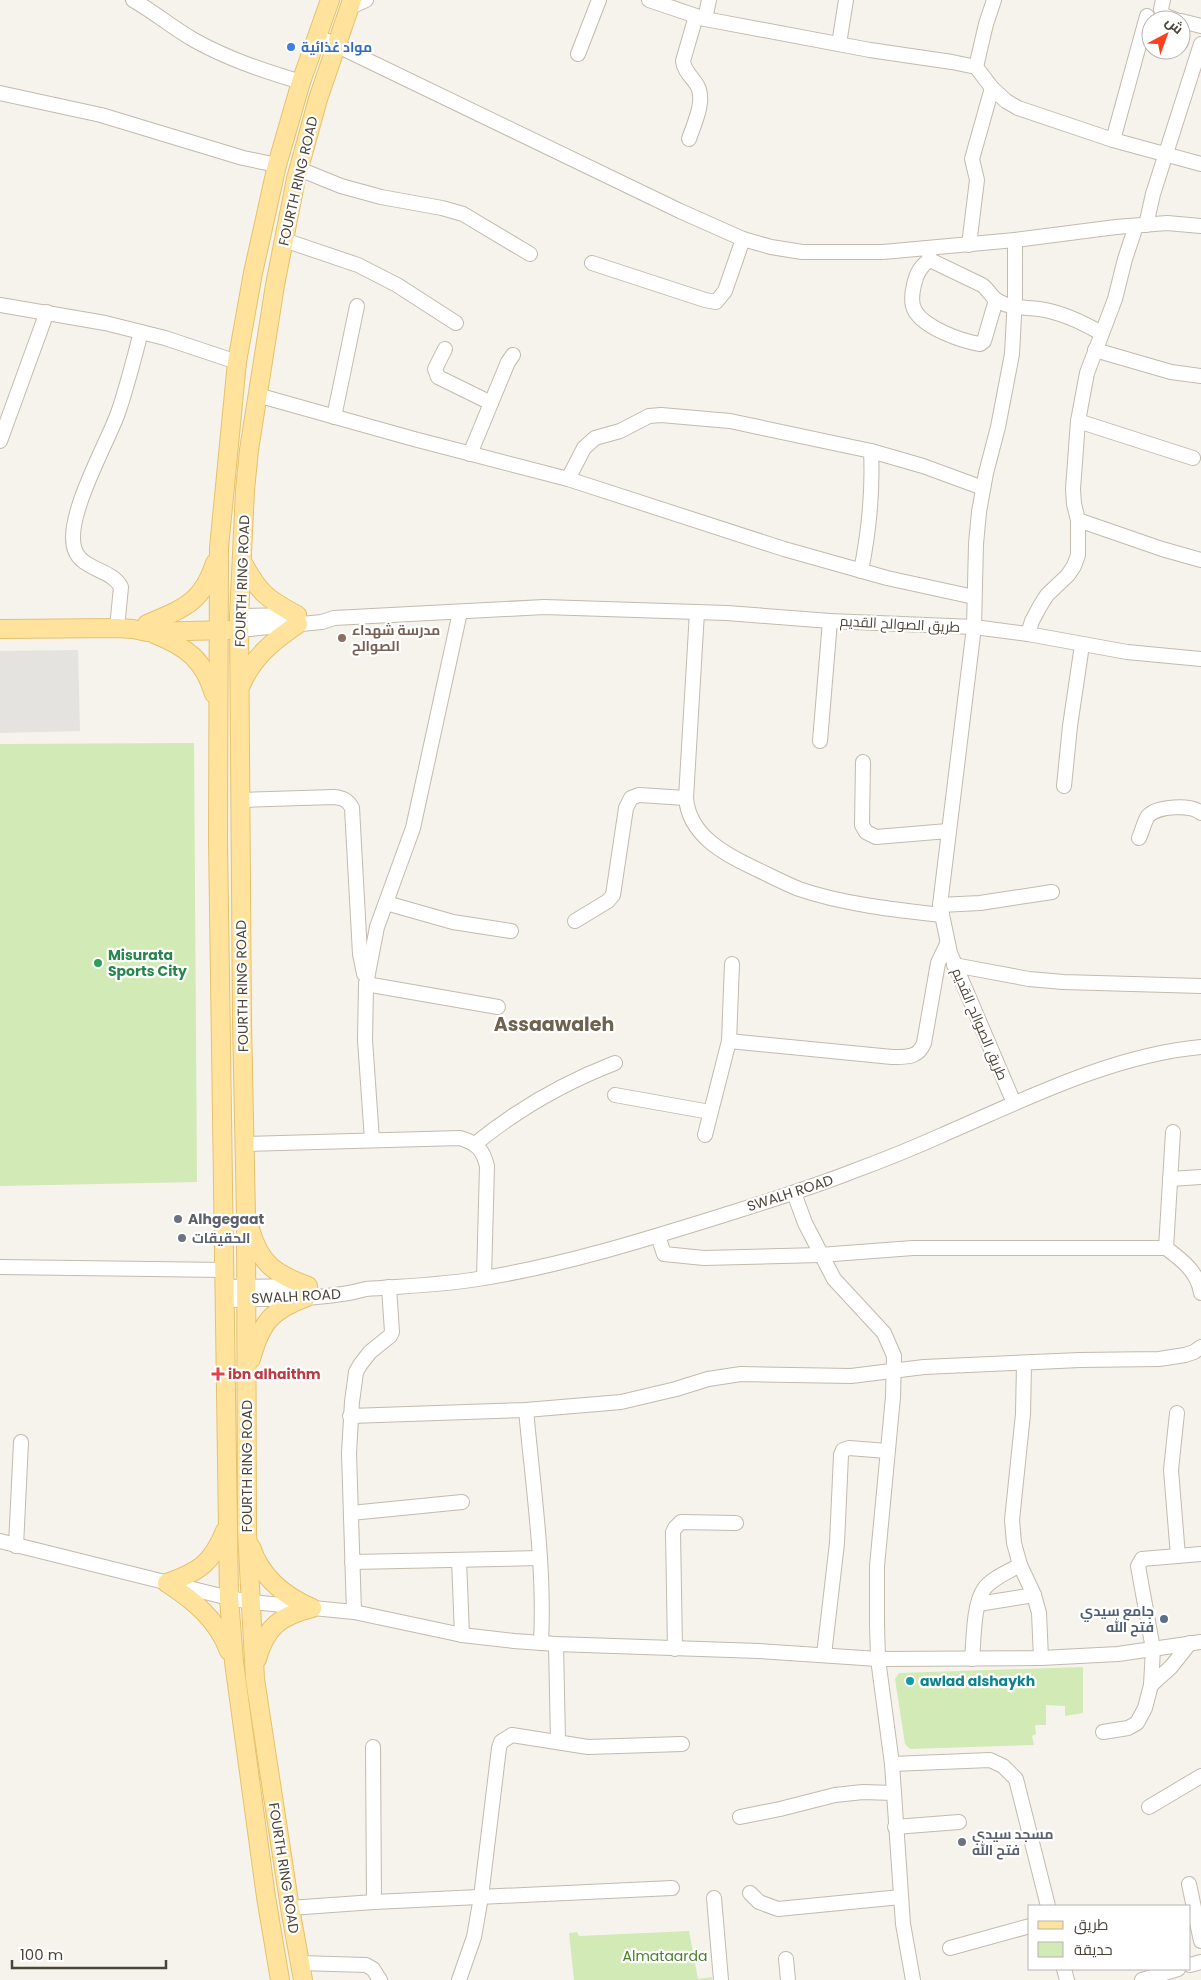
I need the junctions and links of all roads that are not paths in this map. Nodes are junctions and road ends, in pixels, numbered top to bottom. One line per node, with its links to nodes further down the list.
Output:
1 (133, 0): 18 (street)
2 (330, 0): 11 (main road, FOURTH RING ROAD)
3 (366, 0): 9 (street)
4 (599, 0): 16 (street)
5 (649, 0): 10 (street)
6 (709, 0): 10 (street)
7 (846, 0): 13 (street)
8 (994, 0): 17 (street)
9 (350, 4): 15 (main road, FOURTH RING ROAD)
10 (701, 17): 13 (street); 21 (street)
11 (317, 36): 15 (street); 18 (main road, FOURTH RING ROAD)
12 (1141, 38): 22 (street)
13 (839, 44): 17 (street)
14 (1201, 44): 23 (street)
15 (336, 46): 26 (main road, FOURTH RING ROAD); 29 (street)
16 (578, 54)
17 (976, 67): 19 (street)
18 (300, 82): 25 (main road, FOURTH RING ROAD)
19 (992, 88): 22 (street); 32 (street)
20 (0, 93): 25 (street)
21 (689, 139)
22 (1113, 140): 23 (street)
23 (1166, 156): 24 (street); 27 (street)
24 (1201, 164)
25 (278, 165): 47 (main road, FOURTH RING ROAD)
26 (299, 169): 30 (main road, FOURTH RING ROAD); 33 (street)
27 (1141, 225): 28 (street); 31 (street); 43 (street)
28 (1201, 226)
29 (743, 239): 34 (street); 35 (street)
30 (284, 240): 41 (street); 49 (main road, FOURTH RING ROAD)
31 (1015, 240): 32 (street); 39 (street)
32 (969, 244): 34 (street)
33 (530, 254)
34 (929, 254): 36 (street); 36 (street)
35 (592, 263)
36 (996, 300): 39 (street)
37 (0, 305): 40 (street)
38 (357, 306): 51 (street)
39 (1015, 308): 43 (street); 58 (street)
40 (47, 312): 42 (street); 53 (street)
41 (456, 323)
42 (141, 332): 47 (street); 72 (street)
43 (1101, 333): 45 (street)
44 (445, 349): 50 (street)
45 (1095, 350): 48 (street); 52 (street)
46 (512, 355): 50 (street)
47 (237, 362): 60 (main road, FOURTH RING ROAD)
48 (1201, 376)
49 (257, 395): 51 (street); 61 (main road, FOURTH RING ROAD)
50 (491, 403): 55 (street)
51 (334, 417): 55 (street)
52 (1078, 421): 56 (street); 59 (street)
53 (0, 440)
54 (871, 451): 57 (street); 58 (street); 63 (street)
55 (470, 454): 57 (street)
56 (1193, 458)
57 (568, 479): 63 (street)
58 (982, 488): 64 (street)
59 (1078, 520): 62 (street); 74 (street)
60 (219, 548): 70 (main road, FOURTH RING ROAD); 72 (main road)
61 (242, 559): 67 (main road); 69 (main road, FOURTH RING ROAD)
62 (1201, 560)
63 (861, 570): 64 (street)
64 (974, 597): 71 (street)
65 (460, 612): 66 (street, طريق الصوالح القديم); 67 (street, طريق الصوالح القديم); 88 (street)
66 (697, 612): 68 (street, طريق الصوالح القديم); 82 (street)
67 (297, 620): 69 (street, طريق الصوالح القديم); 77 (main road)
68 (830, 621): 71 (street, طريق الصوالح القديم); 79 (street)
69 (239, 623): 70 (main road, طريق الصوالح القديم); 77 (main road, FOURTH RING ROAD)
70 (218, 624): 72 (main road, طريق الصوالح القديم); 78 (main road, FOURTH RING ROAD)
71 (974, 627): 74 (street); 85 (street, طريق الصوالح القديم)
72 (136, 628): 73 (main road, طريق الصوالح القديم); 78 (main road)
73 (0, 629)
74 (1028, 634): 75 (street)
75 (1082, 644): 76 (street); 81 (street)
76 (1201, 659)
77 (239, 690): 83 (main road, FOURTH RING ROAD)
78 (217, 704): 118 (main road, FOURTH RING ROAD)
79 (820, 740)
80 (863, 762): 85 (street)
81 (1064, 786)
82 (686, 798): 89 (street); 90 (street)
83 (240, 800): 95 (street); 107 (main road, FOURTH RING ROAD)
84 (1201, 813): 86 (street)
85 (948, 831): 89 (street, طريق الصوالح القديم)
86 (1140, 838)
87 (1052, 892): 89 (street)
88 (386, 903): 91 (street); 95 (street)
89 (941, 910): 92 (street, طريق الصوالح القديم)
90 (575, 921)
91 (511, 931)
92 (946, 944): 94 (street, طريق الصوالح القديم); 98 (street)
93 (732, 964): 98 (street)
94 (954, 965): 96 (street); 102 (street, طريق الصوالح القديم)
95 (366, 984): 97 (street); 106 (street)
96 (1201, 986)
97 (498, 1007)
98 (729, 1041): 103 (street)
99 (1201, 1047): 102 (street, SWALH ROAD)
100 (615, 1063): 108 (street)
101 (615, 1095): 103 (street)
102 (1014, 1103): 111 (street, SWALH ROAD)
103 (710, 1112): 105 (street)
104 (1173, 1132): 110 (street)
105 (705, 1134)
106 (372, 1140): 107 (street); 108 (street)
107 (244, 1144): 112 (main road, FOURTH RING ROAD)
108 (475, 1144): 117 (street)
109 (1201, 1177): 110 (street)
110 (1170, 1179): 114 (street)
111 (794, 1193): 113 (street, SWALH ROAD); 115 (street)
112 (246, 1215): 120 (main road); 121 (main road, FOURTH RING ROAD)
113 (658, 1236): 115 (street); 117 (street, SWALH ROAD)
114 (1166, 1248): 115 (street); 122 (street)
115 (820, 1255): 125 (street)
116 (0, 1267): 118 (street, SWALH ROAD)
117 (484, 1278): 119 (street, SWALH ROAD)
118 (225, 1286): 121 (street, SWALH ROAD); 134 (main road, FOURTH RING ROAD)
119 (389, 1287): 120 (street, SWALH ROAD); 129 (street)
120 (308, 1291): 121 (street, SWALH ROAD); 126 (main road)
121 (245, 1293): 126 (main road, FOURTH RING ROAD)
122 (1201, 1293)
123 (1201, 1347): 124 (street)
124 (1024, 1363): 125 (street); 144 (street)
125 (895, 1370): 127 (street); 131 (street)
126 (246, 1392): 136 (main road, FOURTH RING ROAD)
127 (526, 1410): 129 (street); 141 (street)
128 (1177, 1413): 140 (street)
129 (350, 1416): 133 (street)
130 (22, 1442): 138 (street)
131 (887, 1451): 158 (street); 160 (street)
132 (462, 1502): 133 (street)
133 (351, 1513): 143 (street)
134 (228, 1523): 145 (main road); 147 (main road, FOURTH RING ROAD)
135 (736, 1523): 156 (street)
136 (247, 1532): 148 (main road, FOURTH RING ROAD); 150 (main road)
137 (0, 1542): 138 (street)
138 (16, 1546): 145 (street)
139 (1201, 1554): 140 (street)
140 (1178, 1556): 157 (street)
141 (540, 1558): 142 (street); 153 (street)
142 (459, 1560): 143 (street); 152 (street)
143 (352, 1562): 151 (street)
144 (1020, 1565): 146 (street); 149 (street)
145 (167, 1583): 147 (street); 162 (main road)
146 (1034, 1595): 149 (street); 159 (street)
147 (229, 1598): 148 (street); 162 (main road, FOURTH RING ROAD)
148 (251, 1602): 150 (street); 163 (main road, FOURTH RING ROAD)
149 (978, 1604): 161 (street)
150 (312, 1608): 151 (street); 163 (main road)
151 (354, 1612): 152 (street)
152 (462, 1635): 153 (street)
153 (541, 1643): 155 (street)
154 (1195, 1643): 157 (street); 164 (street)
155 (556, 1644): 156 (street); 166 (street)
156 (675, 1649): 158 (street)
157 (1153, 1649): 159 (street); 164 (street)
158 (824, 1655): 160 (street)
159 (1041, 1658): 161 (street)
160 (878, 1659): 161 (street); 169 (street)
161 (972, 1659)
162 (234, 1662): 191 (main road, FOURTH RING ROAD)
163 (255, 1679): 184 (main road, FOURTH RING ROAD)
164 (1151, 1685): 165 (street)
165 (1103, 1732)
166 (558, 1741): 167 (street); 179 (street)
167 (682, 1744)
168 (373, 1747): 182 (street)
169 (892, 1764): 171 (street); 183 (street)
170 (1201, 1776): 172 (street)
171 (894, 1793): 173 (street); 175 (street)
172 (1149, 1807)
173 (740, 1817)
174 (959, 1822): 175 (street)
175 (895, 1828): 180 (street)
176 (1189, 1884): 186 (street)
177 (672, 1888): 179 (street)
178 (750, 1893): 180 (street)
179 (481, 1896): 182 (street); 193 (street)
180 (901, 1897): 196 (street)
181 (714, 1898): 194 (street)
182 (374, 1902): 184 (street)
183 (1048, 1905)
184 (290, 1908): 190 (main road, FOURTH RING ROAD)
185 (1028, 1927): 187 (street)
186 (1201, 1941)
187 (950, 1948)
188 (786, 1959): 195 (street)
189 (1175, 1970): 197 (street)
190 (301, 1972): 192 (street)
191 (280, 1980)
192 (380, 1980)
193 (459, 1980)
194 (721, 1980)
195 (788, 1980)
196 (913, 1980)
197 (1142, 1980)

